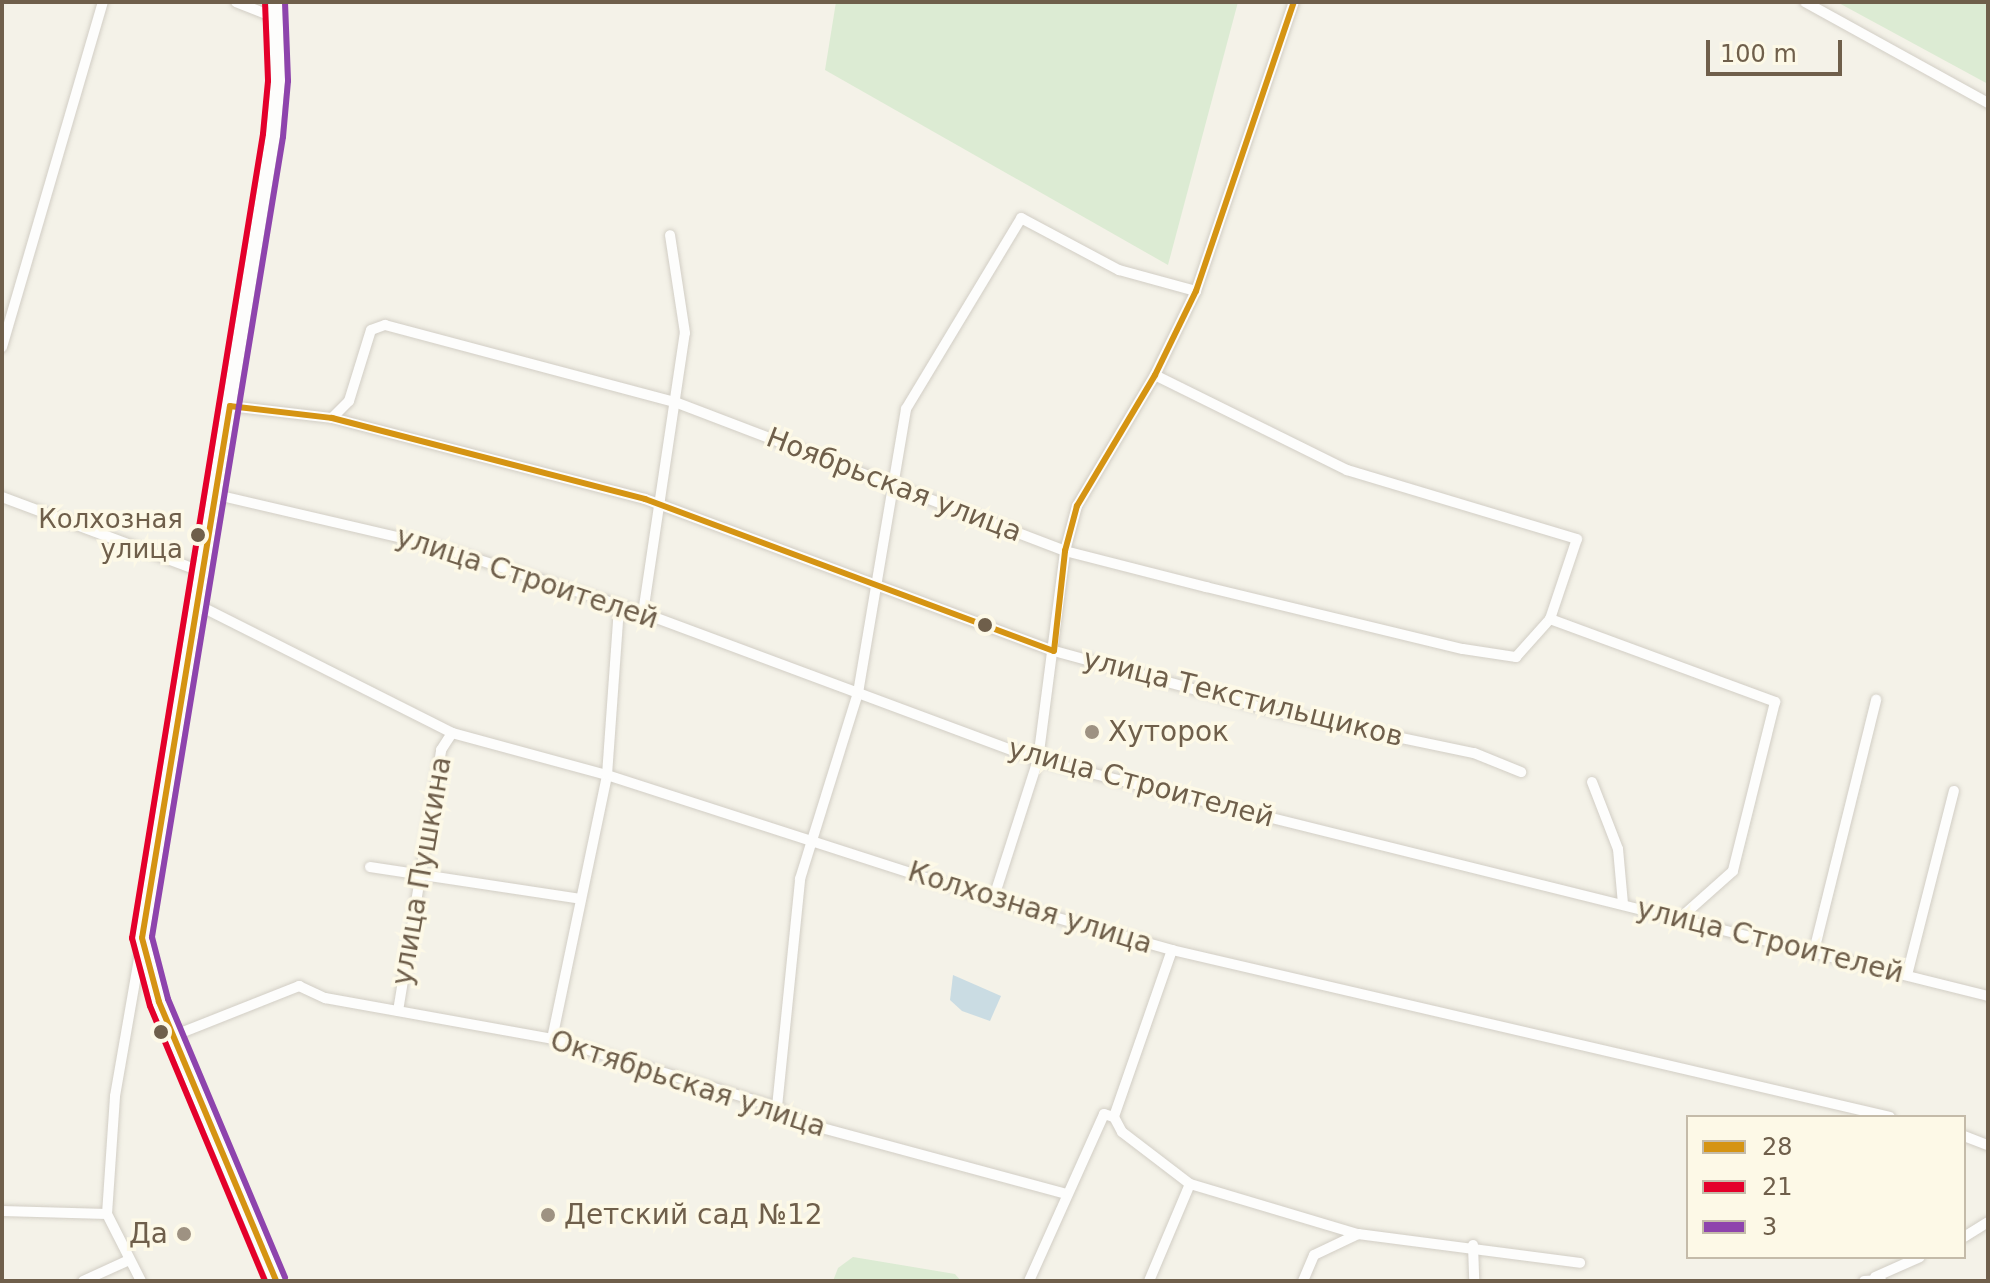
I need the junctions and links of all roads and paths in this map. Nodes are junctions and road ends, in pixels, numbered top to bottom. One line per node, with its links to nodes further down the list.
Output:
1 (103, 2): 10 (street)
2 (236, 2): 6 (street)
3 (275, 2): 6 (main road)
4 (1294, 2): 9 (street)
5 (1805, 2): 7 (street)
6 (276, 18): 13 (main road)
7 (1988, 103)
8 (670, 235): 12 (street)
9 (1196, 291): 11 (street); 15 (street)
10 (2, 347)
11 (1155, 375): 19 (street); 25 (street)
12 (675, 402): 14 (street, Ноябрьская улица); 15 (street, Ноябрьская улица); 18 (street)
13 (230, 406): 14 (street, улица Текстильщиков); 16 (main road)
14 (332, 418): 18 (street, улица Текстильщиков)
15 (895, 485): 19 (street, Ноябрьская улица); 21 (street)
16 (217, 495): 20 (main road); 23 (street, улица Строителей)
17 (2, 497): 20 (street)
18 (659, 504): 21 (street, улица Текстильщиков); 24 (street)
19 (1065, 551): 25 (street, Ноябрьская улица); 26 (street)
20 (205, 573): 22 (main road)
21 (878, 588): 26 (street, улица Текстильщиков); 27 (street)
22 (200, 606): 29 (street, Колхозная улица); 42 (main road)
23 (619, 606): 24 (street, улица Строителей); 32 (street)
24 (643, 613): 27 (street, улица Строителей)
25 (1550, 619): 41 (street)
26 (1054, 651): 30 (street); 31 (street, улица Текстильщиков)
27 (858, 693): 30 (street, улица Строителей); 35 (street)
28 (1876, 700): 44 (street)
29 (452, 733): 32 (street, Колхозная улица); 37 (street, улица Пушкина)
30 (1038, 760): 39 (street); 40 (street, улица Строителей)
31 (1521, 772)
32 (607, 775): 35 (street, Колхозная улица); 38 (street)
33 (1592, 782): 40 (street)
34 (1954, 791): 45 (street)
35 (809, 839): 39 (street, Колхозная улица); 50 (street)
36 (370, 867): 37 (street)
37 (420, 875): 38 (street); 47 (street, улица Пушкина)
38 (581, 899): 49 (street)
39 (993, 900): 43 (street, Колхозная улица)
40 (1623, 904): 41 (street, улица Строителей)
41 (1680, 918): 44 (street, улица Строителей)
42 (142, 938): 48 (main road); 58 (street)
43 (1172, 950): 51 (street, Колхозная улица); 52 (street)
44 (1814, 951): 45 (street, улица Строителей)
45 (1907, 975): 46 (street, улица Строителей)
46 (1988, 996)
47 (398, 1011): 48 (street, Октябрьская улица); 49 (street, Октябрьская улица)
48 (173, 1036): 69 (main road)
49 (552, 1039): 50 (street, Октябрьская улица)
50 (777, 1107): 56 (street, Октябрьская улица)
51 (1881, 1115)
52 (1114, 1117): 55 (street); 56 (street)
53 (1966, 1137): 54 (street)
54 (1988, 1145)
55 (1190, 1184): 60 (street); 71 (street)
56 (1067, 1194): 70 (street)
57 (2, 1211): 58 (street)
58 (107, 1214): 64 (street)
59 (1988, 1222): 61 (street)
60 (1358, 1234): 62 (street); 72 (street)
61 (1966, 1236)
62 (1473, 1245): 65 (street); 73 (street)
63 (1916, 1259): 66 (street)
64 (129, 1260): 67 (street); 68 (street)
65 (1580, 1263)
66 (1874, 1280)
67 (83, 1281)
68 (141, 1281)
69 (276, 1281)
70 (1029, 1281)
71 (1149, 1281)
72 (1303, 1281)
73 (1474, 1281)

